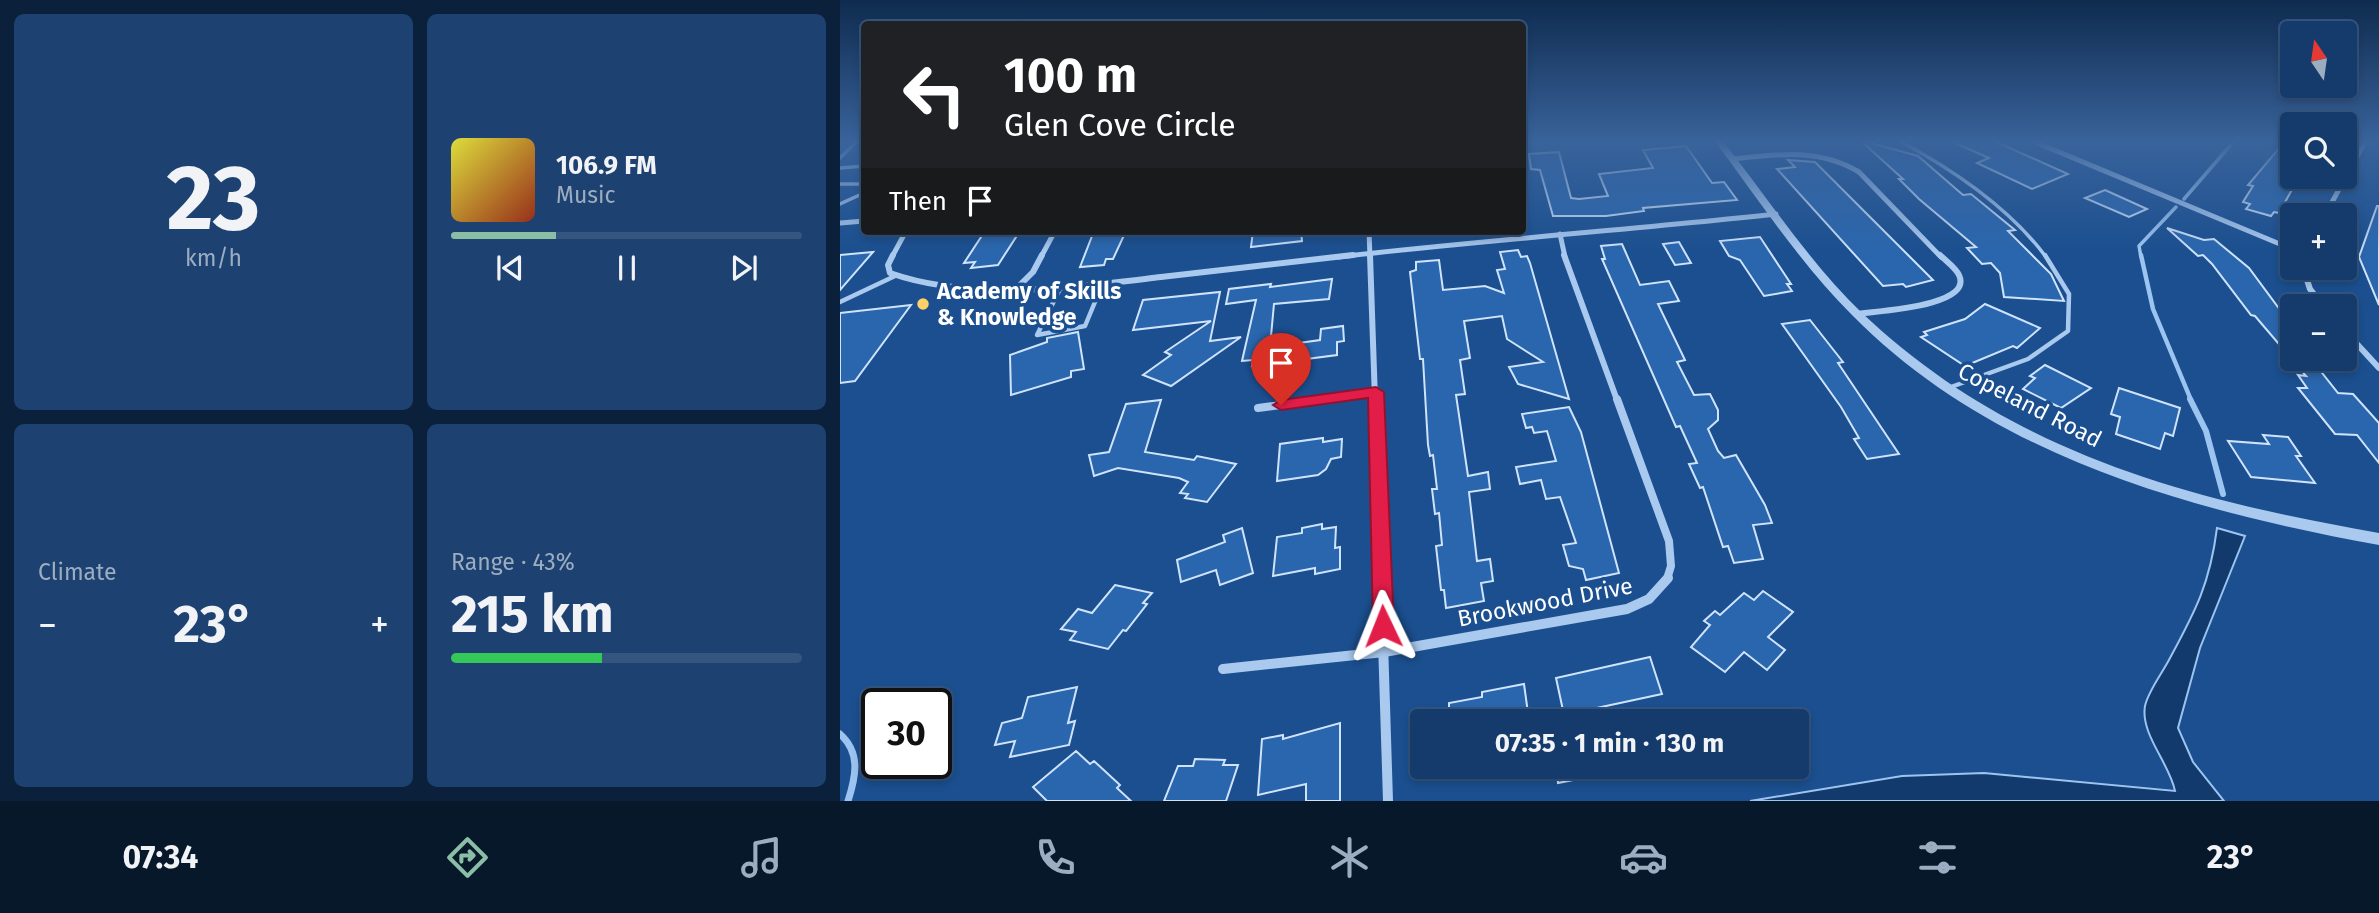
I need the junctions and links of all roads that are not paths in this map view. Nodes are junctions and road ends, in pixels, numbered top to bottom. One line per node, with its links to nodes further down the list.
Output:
1 (1747, 177): 11 (street, Copeland Road)
2 (1864, 177): 25 (street)
3 (1956, 177): 28 (lane)
4 (2120, 177): 18 (street)
5 (2345, 177): 9 (street)
6 (840, 184): 7 (lane)
7 (861, 184)
8 (861, 194): 10 (lane)
9 (2331, 203)
10 (840, 204)
11 (1776, 214): 14 (street); 25 (street, Copeland Road)
12 (861, 221): 13 (street)
13 (840, 223)
14 (1560, 234): 19 (street); 32 (street, Brookwood Drive)
15 (904, 235): 20 (street)
16 (1053, 235): 23 (street)
17 (1369, 235): 19 (street)
18 (2280, 244)
19 (1370, 252): 21 (street); 29 (street)
20 (895, 276): 23 (street); 24 (lane)
21 (1102, 285): 22 (street); 22 (lane)
22 (1061, 288): 23 (street)
23 (1017, 289)
24 (840, 302)
25 (1856, 314): 28 (street, Copeland Road)
26 (2357, 344): 27 (street)
27 (2379, 368)
28 (1948, 388): 31 (street, Copeland Road)
29 (1376, 392): 30 (street); 32 (street)
30 (1258, 408)
31 (2379, 539)
32 (1384, 652): 33 (street, Brookwood Drive); 34 (street)
33 (1223, 669)
34 (1388, 801)

